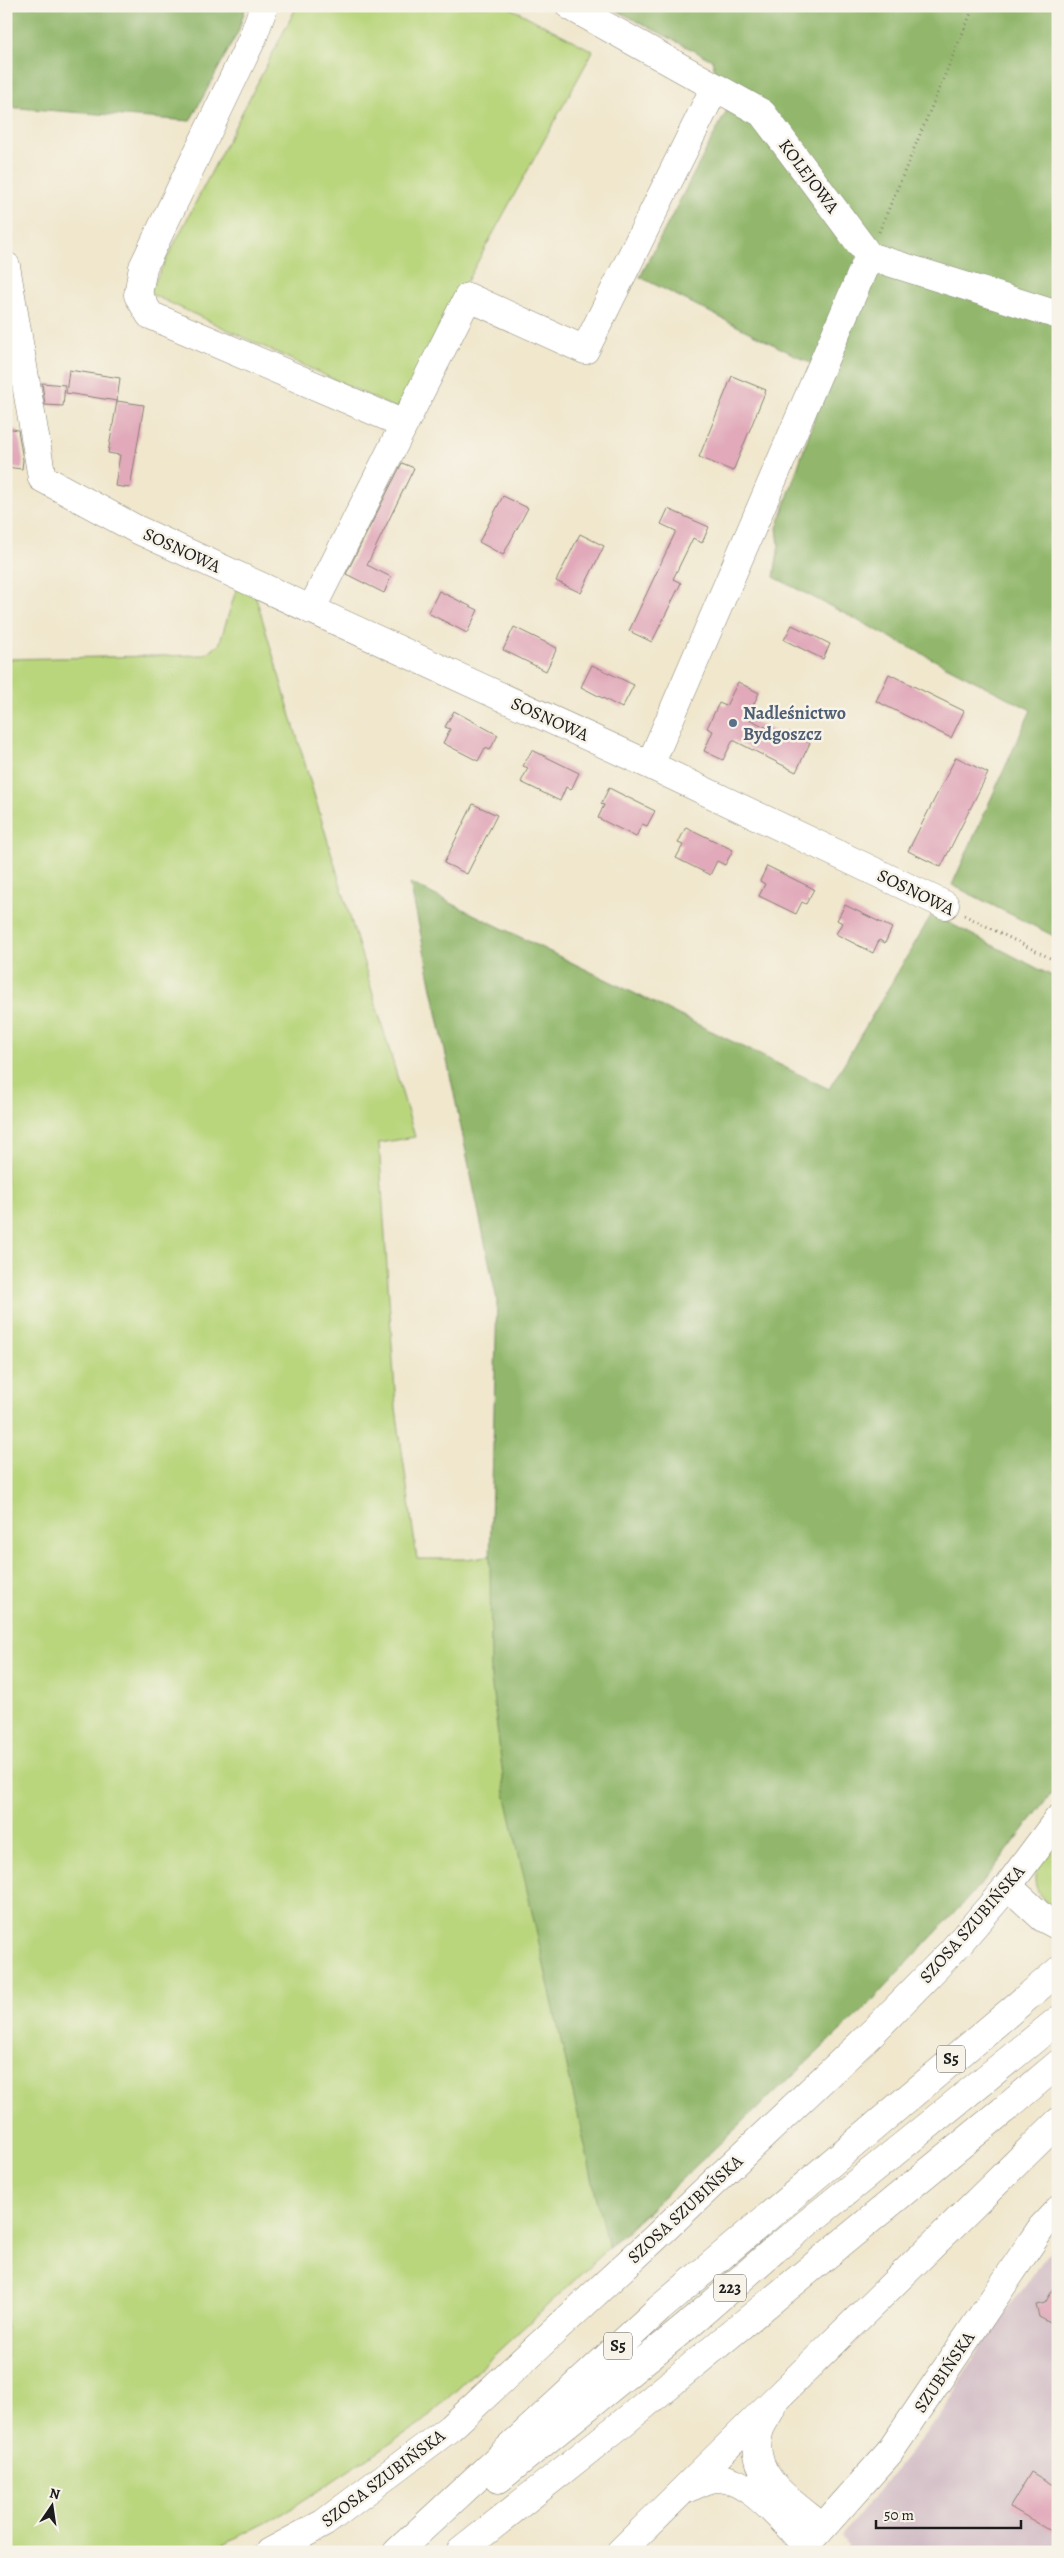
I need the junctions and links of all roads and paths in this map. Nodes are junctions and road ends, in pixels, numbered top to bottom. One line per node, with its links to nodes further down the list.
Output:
1 (264, 6): 8 (main road)
2 (570, 6): 4 (main road, KOLEJOWA)
3 (974, 6): 5 (path)
4 (715, 87): 5 (main road, KOLEJOWA); 8 (main road)
5 (869, 256): 7 (main road); 10 (main road)
6 (6, 266): 9 (main road, SOSNOWA)
7 (1058, 315)
8 (404, 424): 9 (main road)
9 (311, 610): 10 (main road, SOSNOWA)
10 (650, 765): 11 (main road, SOSNOWA)
11 (945, 906): 12 (path, SOSNOWA)
12 (1058, 962)
13 (1058, 1819): 14 (main road, SZOSA SZUBIŃSKA)
14 (1008, 1886): 15 (main road); 26 (main road, SZOSA SZUBIŃSKA)
15 (1058, 1926)
16 (1058, 1971): 27 (main road, S5)
17 (1058, 2020): 27 (main road, 223)
18 (1058, 2064): 28 (main road, 223)
19 (1058, 2122): 21 (main road)
20 (1058, 2131): 21 (main road)
21 (1022, 2156): 23 (main road)
22 (1058, 2210): 25 (main road, SZUBIŃSKA)
23 (779, 2395): 24 (main road); 25 (main road)
24 (682, 2491): 25 (main road); 29 (main road)
25 (810, 2542)
26 (270, 2552)
27 (398, 2552)
28 (460, 2552)
29 (620, 2552)

